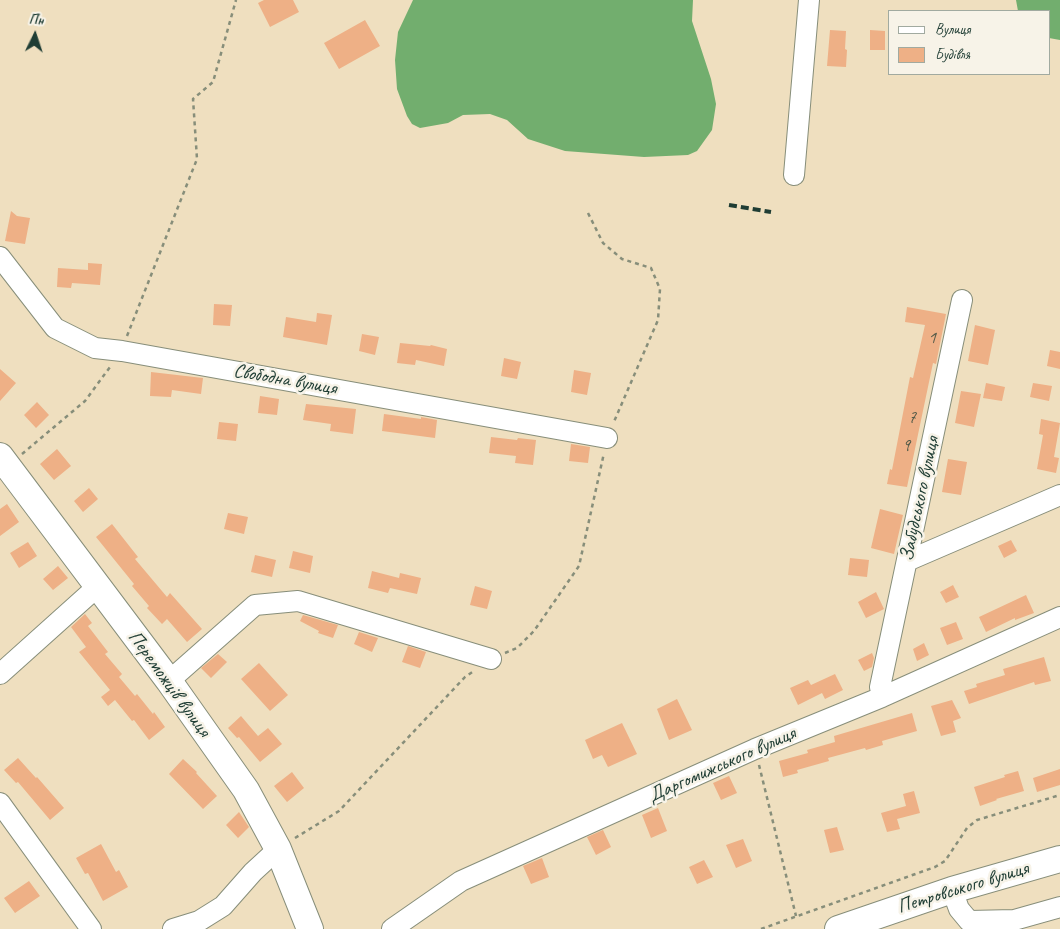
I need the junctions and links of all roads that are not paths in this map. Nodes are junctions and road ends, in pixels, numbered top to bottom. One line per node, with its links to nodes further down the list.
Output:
1 (809, 0): 2 (street)
2 (794, 175)
3 (0, 257): 5 (street, Свободна вулиця)
4 (962, 300): 8 (street, Забудського вулиця)
5 (607, 438)
6 (4, 461): 9 (main road, Переможців вулиця)
7 (1060, 495): 8 (street)
8 (907, 561): 14 (street, Забудського вулиця)
9 (97, 586): 12 (street); 13 (main road, Переможців вулиця)
10 (1060, 617): 14 (street, Даргомижського вулиця)
11 (491, 659): 13 (street)
12 (0, 674)
13 (169, 681): 16 (main road, Переможців вулиця)
14 (882, 697): 23 (street, Даргомижського вулиця)
15 (0, 802): 20 (street)
16 (278, 848): 21 (street); 22 (main road, Переможців вулиця)
17 (1060, 859): 18 (main road, Петровського вулиця)
18 (952, 890): 19 (street); 24 (main road, Петровського вулиця)
19 (1060, 907)
20 (92, 929)
21 (173, 929)
22 (310, 929)
23 (392, 929)
24 (838, 929)

